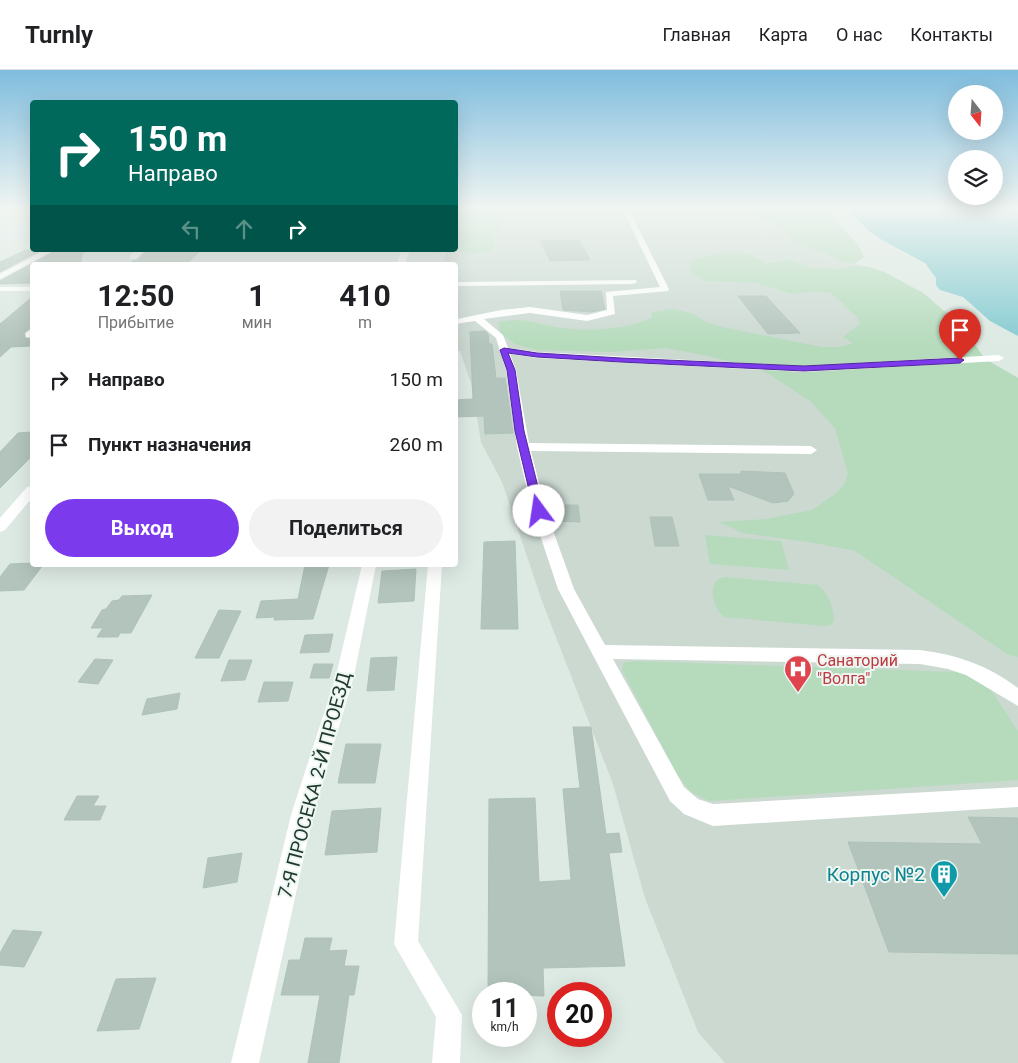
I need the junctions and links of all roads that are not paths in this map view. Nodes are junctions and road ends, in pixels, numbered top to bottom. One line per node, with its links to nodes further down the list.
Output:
1 (45, 253): 5 (street)
2 (137, 253): 4 (street)
3 (647, 253): 6 (street)
4 (133, 257)
5 (0, 277)
6 (661, 282): 7 (street); 10 (street)
7 (458, 284)
8 (30, 289): 9 (street)
9 (0, 290)
10 (478, 319): 11 (street); 12 (street)
11 (458, 322)
12 (504, 350): 13 (street); 14 (street)
13 (999, 358)
14 (524, 447): 15 (street); 20 (street)
15 (811, 450)
16 (30, 492): 17 (street)
17 (0, 527)
18 (369, 567): 23 (street, 7-Я ПРОСЕКА 2-Й ПРОЕЗД)
19 (435, 567): 24 (street)
20 (601, 652): 21 (street); 22 (street)
21 (1018, 698)
22 (1018, 797)
23 (245, 1063)
24 (446, 1063)

